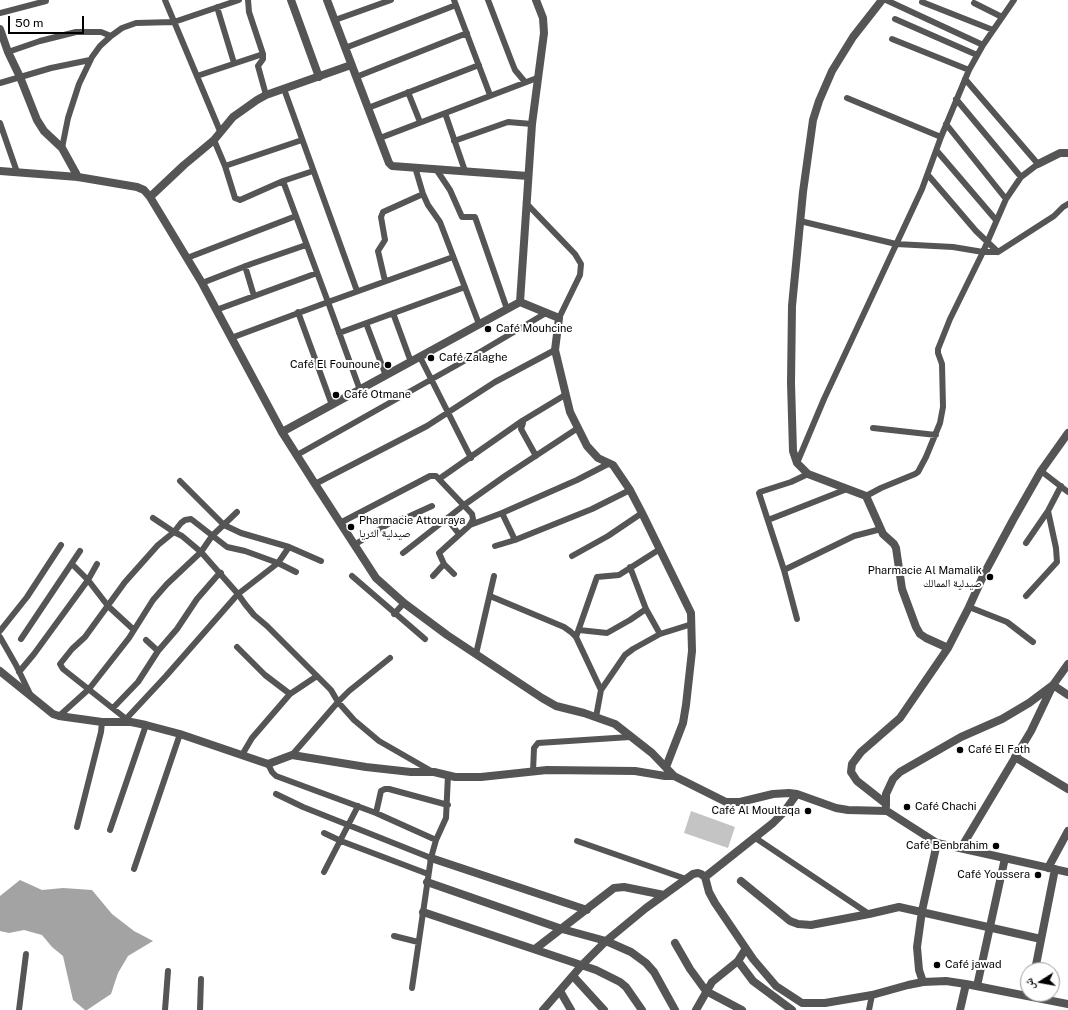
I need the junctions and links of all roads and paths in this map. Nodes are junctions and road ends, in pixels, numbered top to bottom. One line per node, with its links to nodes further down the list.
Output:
1 (47, 0): 17 (lane)
2 (165, 0): 21 (lane)
3 (239, 0): 16 (lane)
4 (248, 0): 30 (lane)
5 (292, 0): 39 (street)
6 (327, 0): 20 (street)
7 (390, 0): 20 (lane)
8 (488, 0): 43 (lane)
9 (536, 0): 41 (street)
10 (882, 0): 86 (street)
11 (886, 0): 27 (lane)
12 (1014, 0): 18 (lane)
13 (455, 2): 24 (lane); 28 (lane)
14 (922, 2): 23 (lane)
15 (974, 3): 18 (lane)
16 (217, 7): 21 (lane); 33 (lane)
17 (0, 13)
18 (1002, 17): 23 (lane)
19 (895, 19): 31 (lane)
20 (335, 20): 28 (street)
21 (174, 22): 25 (lane); 37 (lane)
22 (0, 29): 29 (street)
23 (993, 30): 27 (lane)
24 (467, 33): 35 (lane); 40 (lane)
25 (111, 36): 29 (lane); 32 (lane)
26 (892, 39): 36 (lane)
27 (983, 45): 31 (lane)
28 (345, 48): 34 (street)
29 (5, 49): 38 (street)
30 (263, 54): 33 (lane); 47 (lane)
31 (977, 55): 36 (lane)
32 (90, 60): 38 (lane); 63 (lane)
33 (234, 63): 37 (lane)
34 (351, 65): 39 (street); 40 (street)
35 (479, 65): 46 (lane); 48 (lane)
36 (969, 70): 42 (lane)
37 (197, 76): 57 (lane)
38 (20, 77): 44 (lane); 63 (street)
39 (319, 77): 45 (street)
40 (356, 77): 51 (street)
41 (537, 78): 43 (lane); 55 (street)
42 (965, 79): 50 (lane); 66 (lane)
43 (525, 82): 48 (lane)
44 (0, 83)
45 (284, 89): 47 (street); 61 (lane)
46 (408, 92): 51 (lane); 53 (lane)
47 (266, 95): 57 (street)
48 (490, 95): 52 (lane)
49 (847, 98): 58 (lane)
50 (956, 99): 56 (lane); 76 (lane)
51 (368, 108): 59 (street)
52 (445, 113): 53 (lane); 62 (lane)
53 (420, 122): 59 (lane)
54 (0, 123): 73 (lane)
55 (532, 124): 62 (lane); 75 (street)
56 (946, 124): 58 (lane); 81 (lane)
57 (220, 131): 60 (street)
58 (941, 136): 64 (lane)
59 (380, 138): 68 (street)
60 (214, 140): 67 (lane); 80 (street)
61 (302, 140): 67 (lane); 70 (lane)
62 (454, 141): 72 (lane)
63 (62, 148): 77 (street)
64 (937, 151): 74 (lane); 85 (lane)
65 (1068, 153): 66 (street)
66 (1038, 164): 76 (lane)
67 (225, 166): 78 (lane)
68 (415, 167): 69 (street); 79 (lane)
69 (436, 169): 72 (street); 103 (lane)
70 (313, 170): 78 (lane); 99 (lane)
71 (0, 171): 73 (street)
72 (465, 171): 75 (street)
73 (18, 172): 77 (street)
74 (928, 175): 87 (lane); 88 (lane)
75 (528, 176): 82 (street)
76 (1021, 177): 81 (lane)
77 (78, 178): 80 (street)
78 (283, 181): 84 (lane)
79 (422, 194): 92 (lane); 96 (lane)
80 (150, 197): 93 (street)
81 (1006, 199): 85 (lane)
82 (526, 203): 102 (street); 108 (lane)
83 (1068, 204): 91 (lane)
84 (296, 216): 89 (lane); 93 (lane)
85 (996, 220): 87 (lane)
86 (800, 221): 88 (lane); 132 (street)
87 (987, 243): 90 (lane); 91 (lane)
88 (896, 244): 90 (lane); 132 (lane)
89 (306, 245): 94 (lane); 95 (lane)
90 (983, 252): 91 (lane); 127 (lane)
91 (998, 252)
92 (453, 257): 96 (lane); 98 (lane)
93 (187, 258): 97 (street)
94 (245, 266): 97 (lane); 100 (lane)
95 (317, 273): 100 (lane); 101 (lane)
96 (385, 281): 99 (lane)
97 (202, 283): 104 (street)
98 (465, 287): 106 (lane); 110 (lane)
99 (357, 291): 101 (lane)
100 (254, 296): 104 (lane)
101 (328, 302): 105 (lane); 111 (lane)
102 (520, 302): 103 (street); 107 (street)
103 (507, 309): 110 (street)
104 (216, 310): 112 (street)
105 (298, 312): 112 (lane); 120 (lane)
106 (393, 313): 109 (lane); 115 (lane)
107 (546, 313): 108 (street); 117 (lane)
108 (559, 318): 113 (street)
109 (366, 323): 111 (lane); 116 (lane)
110 (479, 324): 114 (street)
111 (339, 333): 118 (lane)
112 (231, 338): 125 (street)
113 (555, 350): 119 (street); 121 (lane)
114 (420, 357): 115 (street); 117 (lane)
115 (411, 362): 116 (street)
116 (386, 376): 118 (street)
117 (431, 380): 121 (lane); 128 (lane)
118 (360, 390): 120 (street)
119 (565, 395): 122 (lane); 123 (street)
120 (332, 405): 125 (street)
121 (448, 413): 130 (lane); 137 (lane)
122 (522, 421): 129 (lane); 130 (lane)
123 (578, 428): 129 (lane); 131 (street)
124 (873, 428): 127 (lane)
125 (282, 432): 128 (street)
126 (1068, 433): 133 (street)
127 (936, 435): 142 (lane)
128 (297, 454): 137 (street)
129 (536, 456): 143 (lane)
130 (471, 458): 135 (lane)
131 (610, 462): 140 (street); 147 (lane)
132 (797, 463): 134 (street)
133 (1041, 471): 138 (lane); 189 (street)
134 (808, 474): 139 (street); 151 (lane)
135 (439, 479): 143 (lane); 152 (lane)
136 (180, 481): 153 (lane)
137 (315, 484): 152 (street)
138 (1061, 486): 141 (lane); 145 (lane)
139 (847, 489): 142 (street); 151 (lane)
140 (630, 490): 148 (street); 159 (lane)
141 (1068, 492)
142 (866, 496): 155 (street)
143 (464, 505): 150 (lane); 154 (lane)
144 (432, 506): 162 (lane)
145 (1048, 511): 160 (lane); 186 (lane)
146 (237, 512): 153 (lane)
147 (502, 513): 154 (lane); 159 (lane)
148 (642, 513): 165 (street); 169 (lane)
149 (153, 518): 156 (lane)
150 (447, 519): 157 (lane); 168 (lane)
151 (768, 520): 176 (lane)
152 (340, 523): 162 (street)
153 (224, 525): 158 (lane); 164 (lane)
154 (470, 525): 157 (lane)
155 (881, 529): 176 (lane); 205 (street)
156 (174, 532): 158 (lane); 167 (lane); 188 (lane)
157 (459, 534): 174 (lane)
158 (212, 536): 167 (lane); 171 (lane)
159 (515, 540): 163 (lane)
160 (1026, 543)
161 (60, 545): 196 (lane)
162 (354, 545): 187 (street)
163 (495, 546)
164 (289, 547): 170 (lane); 171 (lane)
165 (660, 549): 175 (lane); 193 (street)
166 (80, 551): 172 (lane)
167 (201, 552): 178 (lane); 194 (lane)
168 (403, 553)
169 (572, 556)
170 (321, 561)
171 (278, 563): 177 (lane); 184 (lane)
172 (72, 564): 183 (lane); 200 (lane)
173 (97, 564): 183 (lane)
174 (444, 564): 179 (lane); 181 (lane)
175 (630, 567): 190 (lane); 195 (lane)
176 (784, 570): 192 (lane)
177 (296, 572)
178 (221, 573): 184 (lane); 206 (lane)
179 (454, 574)
180 (352, 576): 191 (lane)
181 (433, 576)
182 (494, 576): 185 (lane)
183 (88, 580): 188 (lane); 211 (lane)
184 (238, 594): 212 (lane); 223 (lane)
185 (490, 596): 199 (lane); 207 (lane)
186 (1026, 596)
187 (404, 603): 191 (lane); 207 (street)
188 (108, 606): 194 (lane); 214 (lane)
189 (969, 607): 203 (lane); 205 (street)
190 (646, 608): 195 (lane); 197 (lane)
191 (394, 614): 201 (lane)
192 (797, 619)
193 (692, 624): 197 (lane); 232 (street)
194 (134, 630): 214 (lane)
195 (579, 630): 199 (lane)
196 (0, 631)
197 (660, 634): 215 (lane)
198 (0, 637): 211 (lane)
199 (576, 638): 215 (lane)
200 (21, 639)
201 (425, 639)
202 (146, 640): 206 (lane)
203 (1033, 642)
204 (236, 647): 216 (lane)
205 (948, 648): 242 (street)
206 (158, 651): 220 (lane)
207 (476, 654): 222 (street)
208 (390, 658): 219 (lane)
209 (1068, 664): 213 (street)
210 (0, 671): 217 (street)
211 (20, 672): 217 (lane)
212 (317, 676): 216 (lane); 219 (lane)
213 (1053, 686): 218 (street); 230 (street); 242 (street)
214 (89, 689): 220 (lane); 221 (lane)
215 (601, 690): 222 (lane)
216 (290, 694): 228 (lane)
217 (31, 695): 221 (street)
218 (1068, 695)
219 (338, 702): 229 (lane); 233 (lane)
220 (113, 708): 223 (lane)
221 (59, 716): 224 (street)
222 (596, 717): 227 (street)
223 (128, 721): 224 (street); 225 (street)
224 (102, 722): 245 (lane)
225 (146, 725): 226 (street); 246 (lane)
226 (180, 734): 228 (street); 258 (lane)
227 (630, 737): 232 (street); 234 (lane)
228 (242, 755): 231 (street)
229 (292, 755): 231 (street); 233 (street)
230 (1015, 757): 237 (street); 254 (street)
231 (268, 764): 241 (lane)
232 (666, 767): 236 (street)
233 (434, 772): 235 (street)
234 (533, 772): 235 (street); 236 (street)
235 (448, 775): 240 (lane)
236 (674, 776): 239 (street)
237 (1068, 789)
238 (276, 794): 244 (lane)
239 (797, 794): 242 (street); 249 (street)
240 (448, 805): 243 (lane); 250 (lane)
241 (358, 806): 243 (lane); 244 (lane)
242 (886, 807): 253 (street)
243 (376, 813): 250 (lane)
244 (348, 825): 251 (lane); 255 (lane)
245 (77, 827)
246 (110, 830)
247 (1068, 831): 257 (street)
248 (324, 833): 251 (lane)
249 (754, 837): 261 (street); 269 (lane)
250 (436, 840): 255 (lane)
251 (341, 841): 259 (lane); 262 (lane)
252 (577, 841): 263 (lane)
253 (937, 843): 254 (street); 267 (street)
254 (961, 848): 256 (street)
255 (431, 858): 262 (lane); 266 (street)
256 (1005, 858): 257 (street); 270 (street)
257 (1052, 868): 260 (street); 273 (street)
258 (134, 869)
259 (324, 872)
260 (1068, 872)
261 (705, 877): 263 (street); 278 (street)
262 (428, 878): 268 (lane); 271 (street)
263 (686, 879): 265 (street)
264 (741, 881): 269 (street)
265 (664, 895): 266 (street); 274 (street)
266 (587, 910): 271 (street)
267 (922, 911): 269 (street); 270 (street); 286 (street)
268 (423, 912): 275 (lane); 277 (street)
269 (869, 914)
270 (989, 927): 273 (street); 288 (street)
271 (562, 929): 274 (street); 277 (street)
272 (394, 936): 275 (lane)
273 (1041, 939): 281 (street)
274 (606, 941): 282 (street); 301 (street)
275 (418, 942): 289 (lane)
276 (675, 943): 290 (street)
277 (534, 949): 282 (street)
278 (745, 950): 280 (street); 293 (street)
279 (26, 954): 294 (lane)
280 (738, 961): 290 (street); 304 (street)
281 (1037, 962)
282 (582, 965): 284 (street); 300 (street)
283 (168, 971): 295 (lane)
284 (573, 976): 291 (street); 299 (street)
285 (201, 979): 296 (lane)
286 (923, 982): 287 (street); 293 (street)
287 (966, 984): 288 (street); 306 (street)
288 (977, 986): 292 (street)
289 (412, 988)
290 (706, 990): 302 (street); 303 (street)
291 (560, 991): 297 (street); 298 (street)
292 (1020, 993)
293 (872, 995): 305 (lane)
294 (18, 1010)
295 (165, 1010)
296 (200, 1010)
297 (543, 1010)
298 (571, 1010)
299 (604, 1010)
300 (642, 1010)
301 (675, 1010)
302 (696, 1010)
303 (742, 1010)
304 (792, 1010)
305 (869, 1010)
306 (960, 1010)

